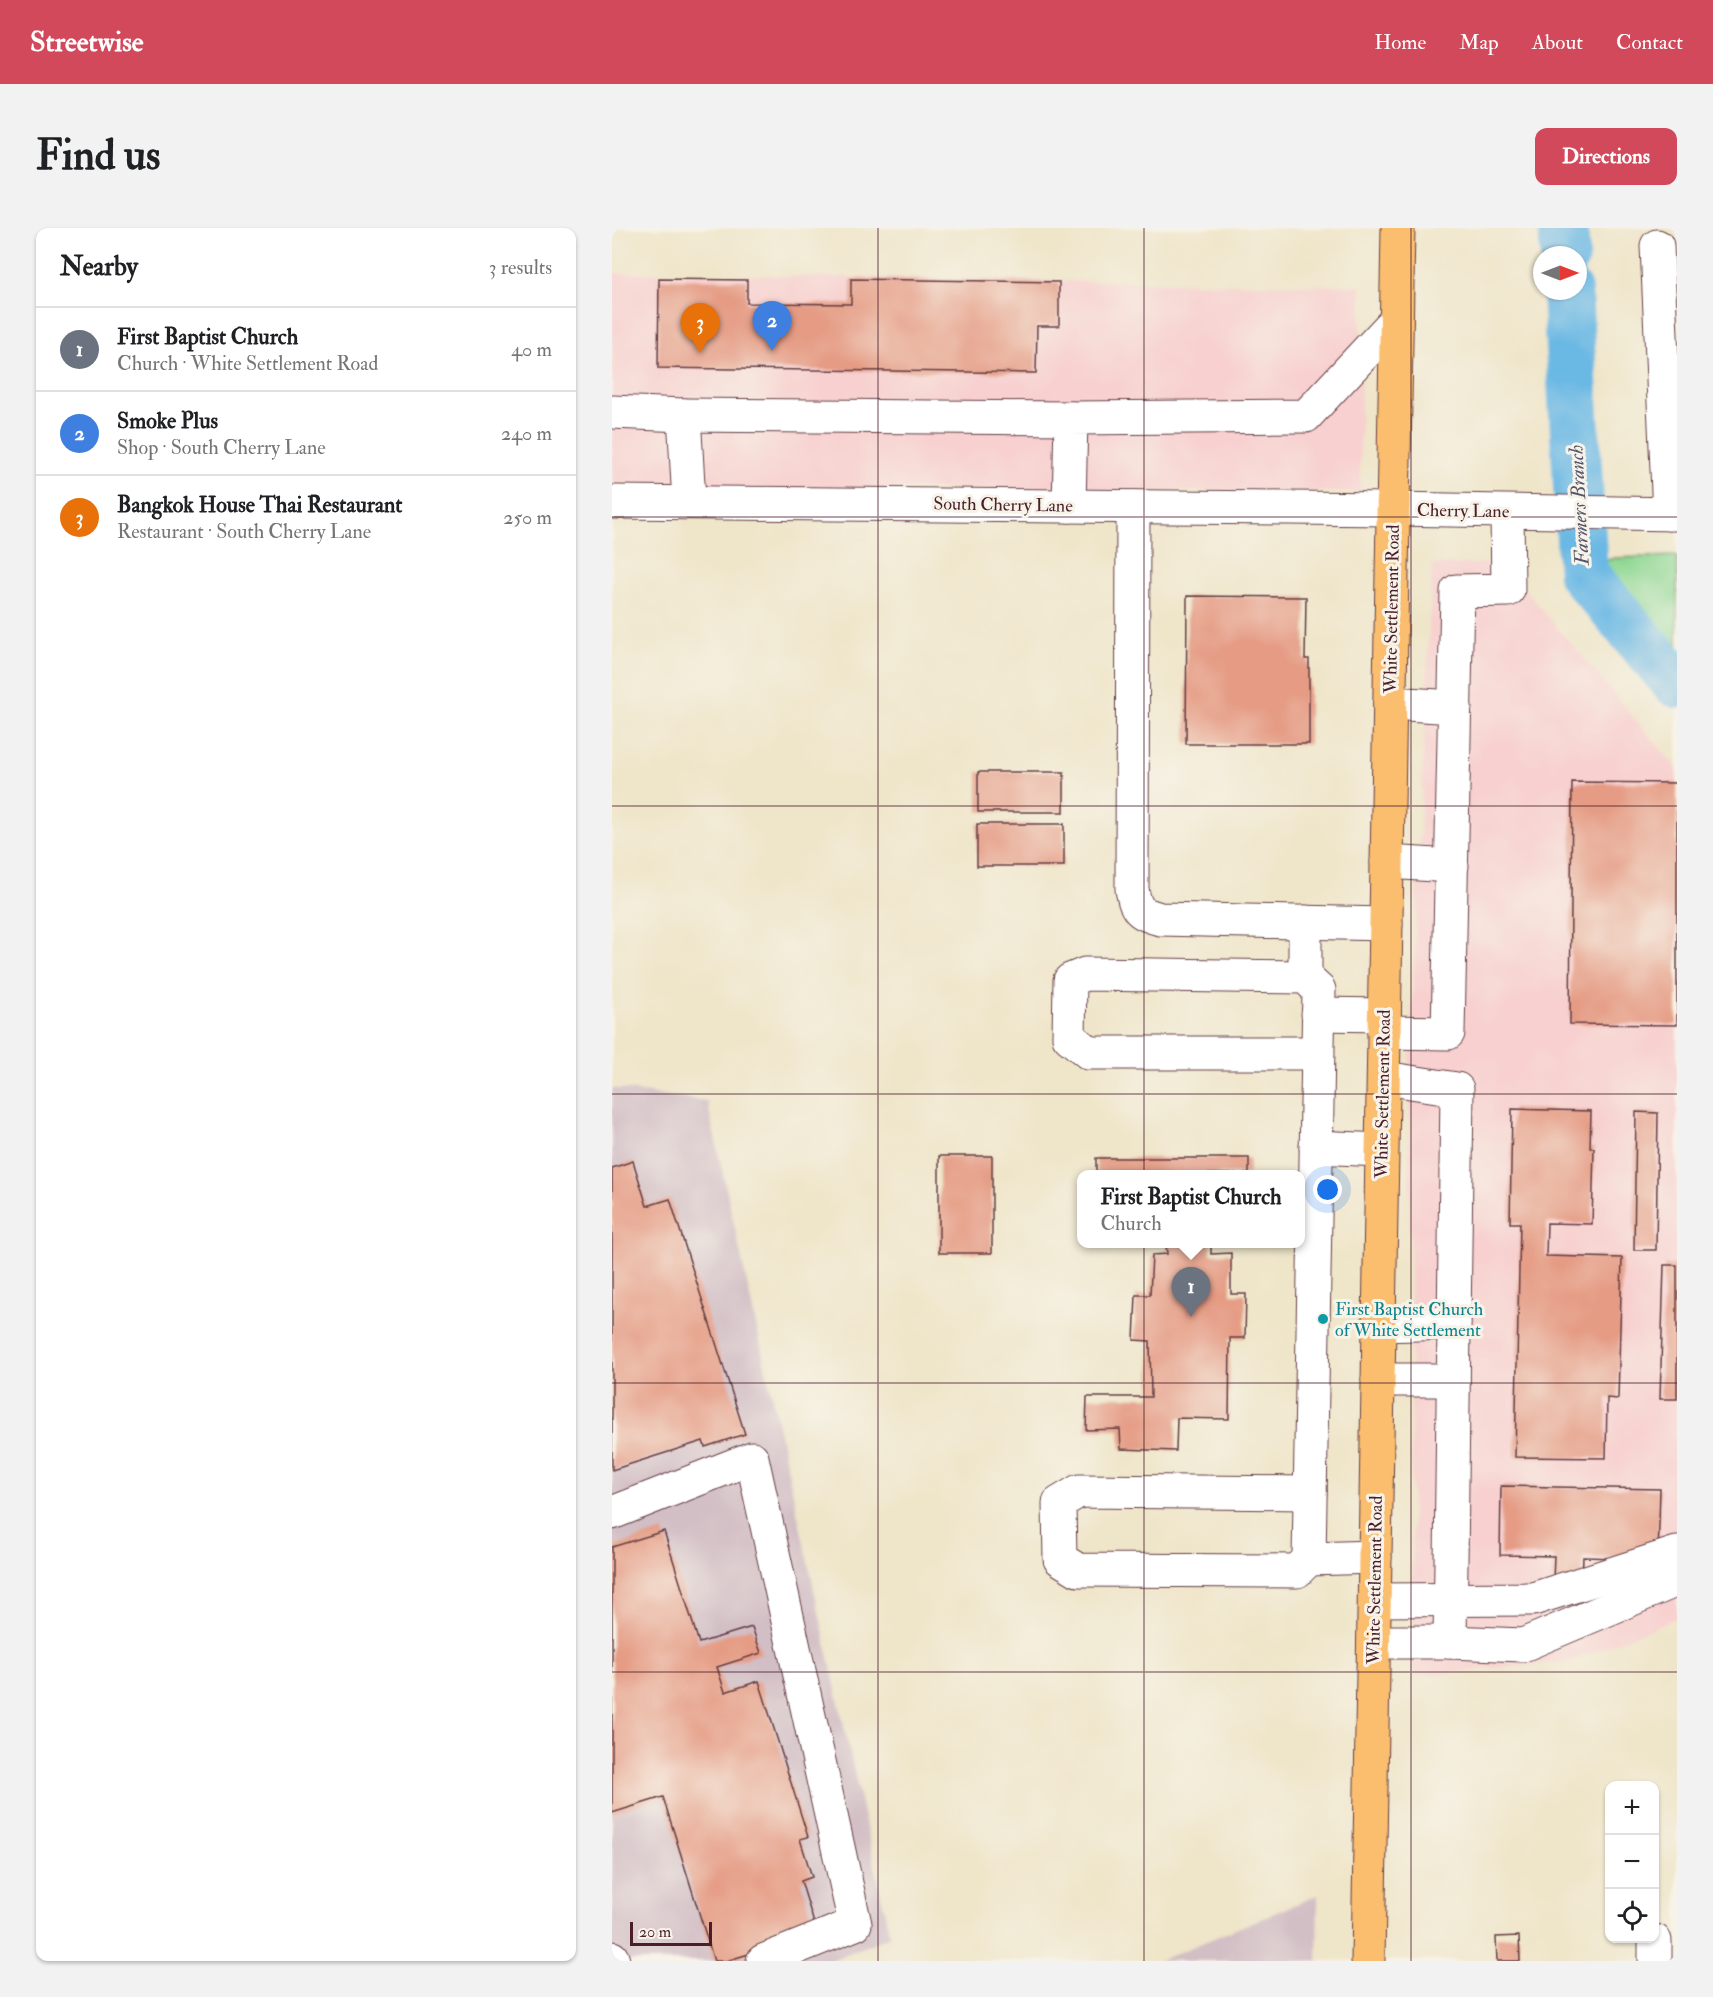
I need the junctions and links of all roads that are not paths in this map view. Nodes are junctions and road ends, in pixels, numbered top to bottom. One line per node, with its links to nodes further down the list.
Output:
1 (1398, 228): 3 (main road, White Settlement Road)
2 (1657, 246): 13 (street)
3 (1396, 320): 6 (street); 11 (main road, White Settlement Road)
4 (612, 412): 5 (street)
5 (684, 415): 6 (street); 8 (street)
6 (1071, 417): 9 (street)
7 (612, 502): 8 (street, South Cherry Lane)
8 (689, 502): 9 (street, South Cherry Lane)
9 (1069, 506): 10 (street, South Cherry Lane)
10 (1133, 507): 11 (street, South Cherry Lane); 18 (street)
11 (1393, 509): 12 (street, Cherry Lane); 14 (main road, White Settlement Road)
12 (1520, 512): 13 (street, Cherry Lane); 15 (street)
13 (1673, 514)
14 (1390, 704): 15 (street); 16 (main road, White Settlement Road)
15 (1455, 706): 17 (street)
16 (1387, 862): 17 (street); 19 (main road, White Settlement Road)
17 (1452, 866): 22 (street)
18 (1305, 922): 19 (street); 20 (street)
19 (1386, 924): 22 (main road, White Settlement Road)
20 (1305, 977): 21 (street); 23 (street)
21 (1318, 1014): 22 (street); 23 (street)
22 (1384, 1024): 24 (main road, White Settlement Road)
23 (1318, 1053): 25 (street)
24 (1384, 1078): 26 (main road, White Settlement Road); 27 (street)
25 (1316, 1147): 26 (street); 31 (street)
26 (1381, 1150): 28 (main road, White Settlement Road)
27 (1454, 1323): 28 (street); 30 (street)
28 (1379, 1325): 29 (main road, White Settlement Road)
29 (1378, 1380): 30 (street); 34 (main road, White Settlement Road)
30 (1453, 1380): 37 (street)
31 (1310, 1493): 35 (street); 35 (street)
32 (612, 1513): 41 (street)
33 (1677, 1553): 37 (street)
34 (1375, 1557): 35 (street); 38 (main road, White Settlement Road)
35 (1309, 1559)
36 (1677, 1580): 40 (street)
37 (1450, 1599): 38 (street); 40 (street)
38 (1375, 1600): 39 (main road, White Settlement Road)
39 (1374, 1642): 40 (street); 42 (main road, White Settlement Road)
40 (1450, 1642)
41 (763, 1961)
42 (1368, 1961)

